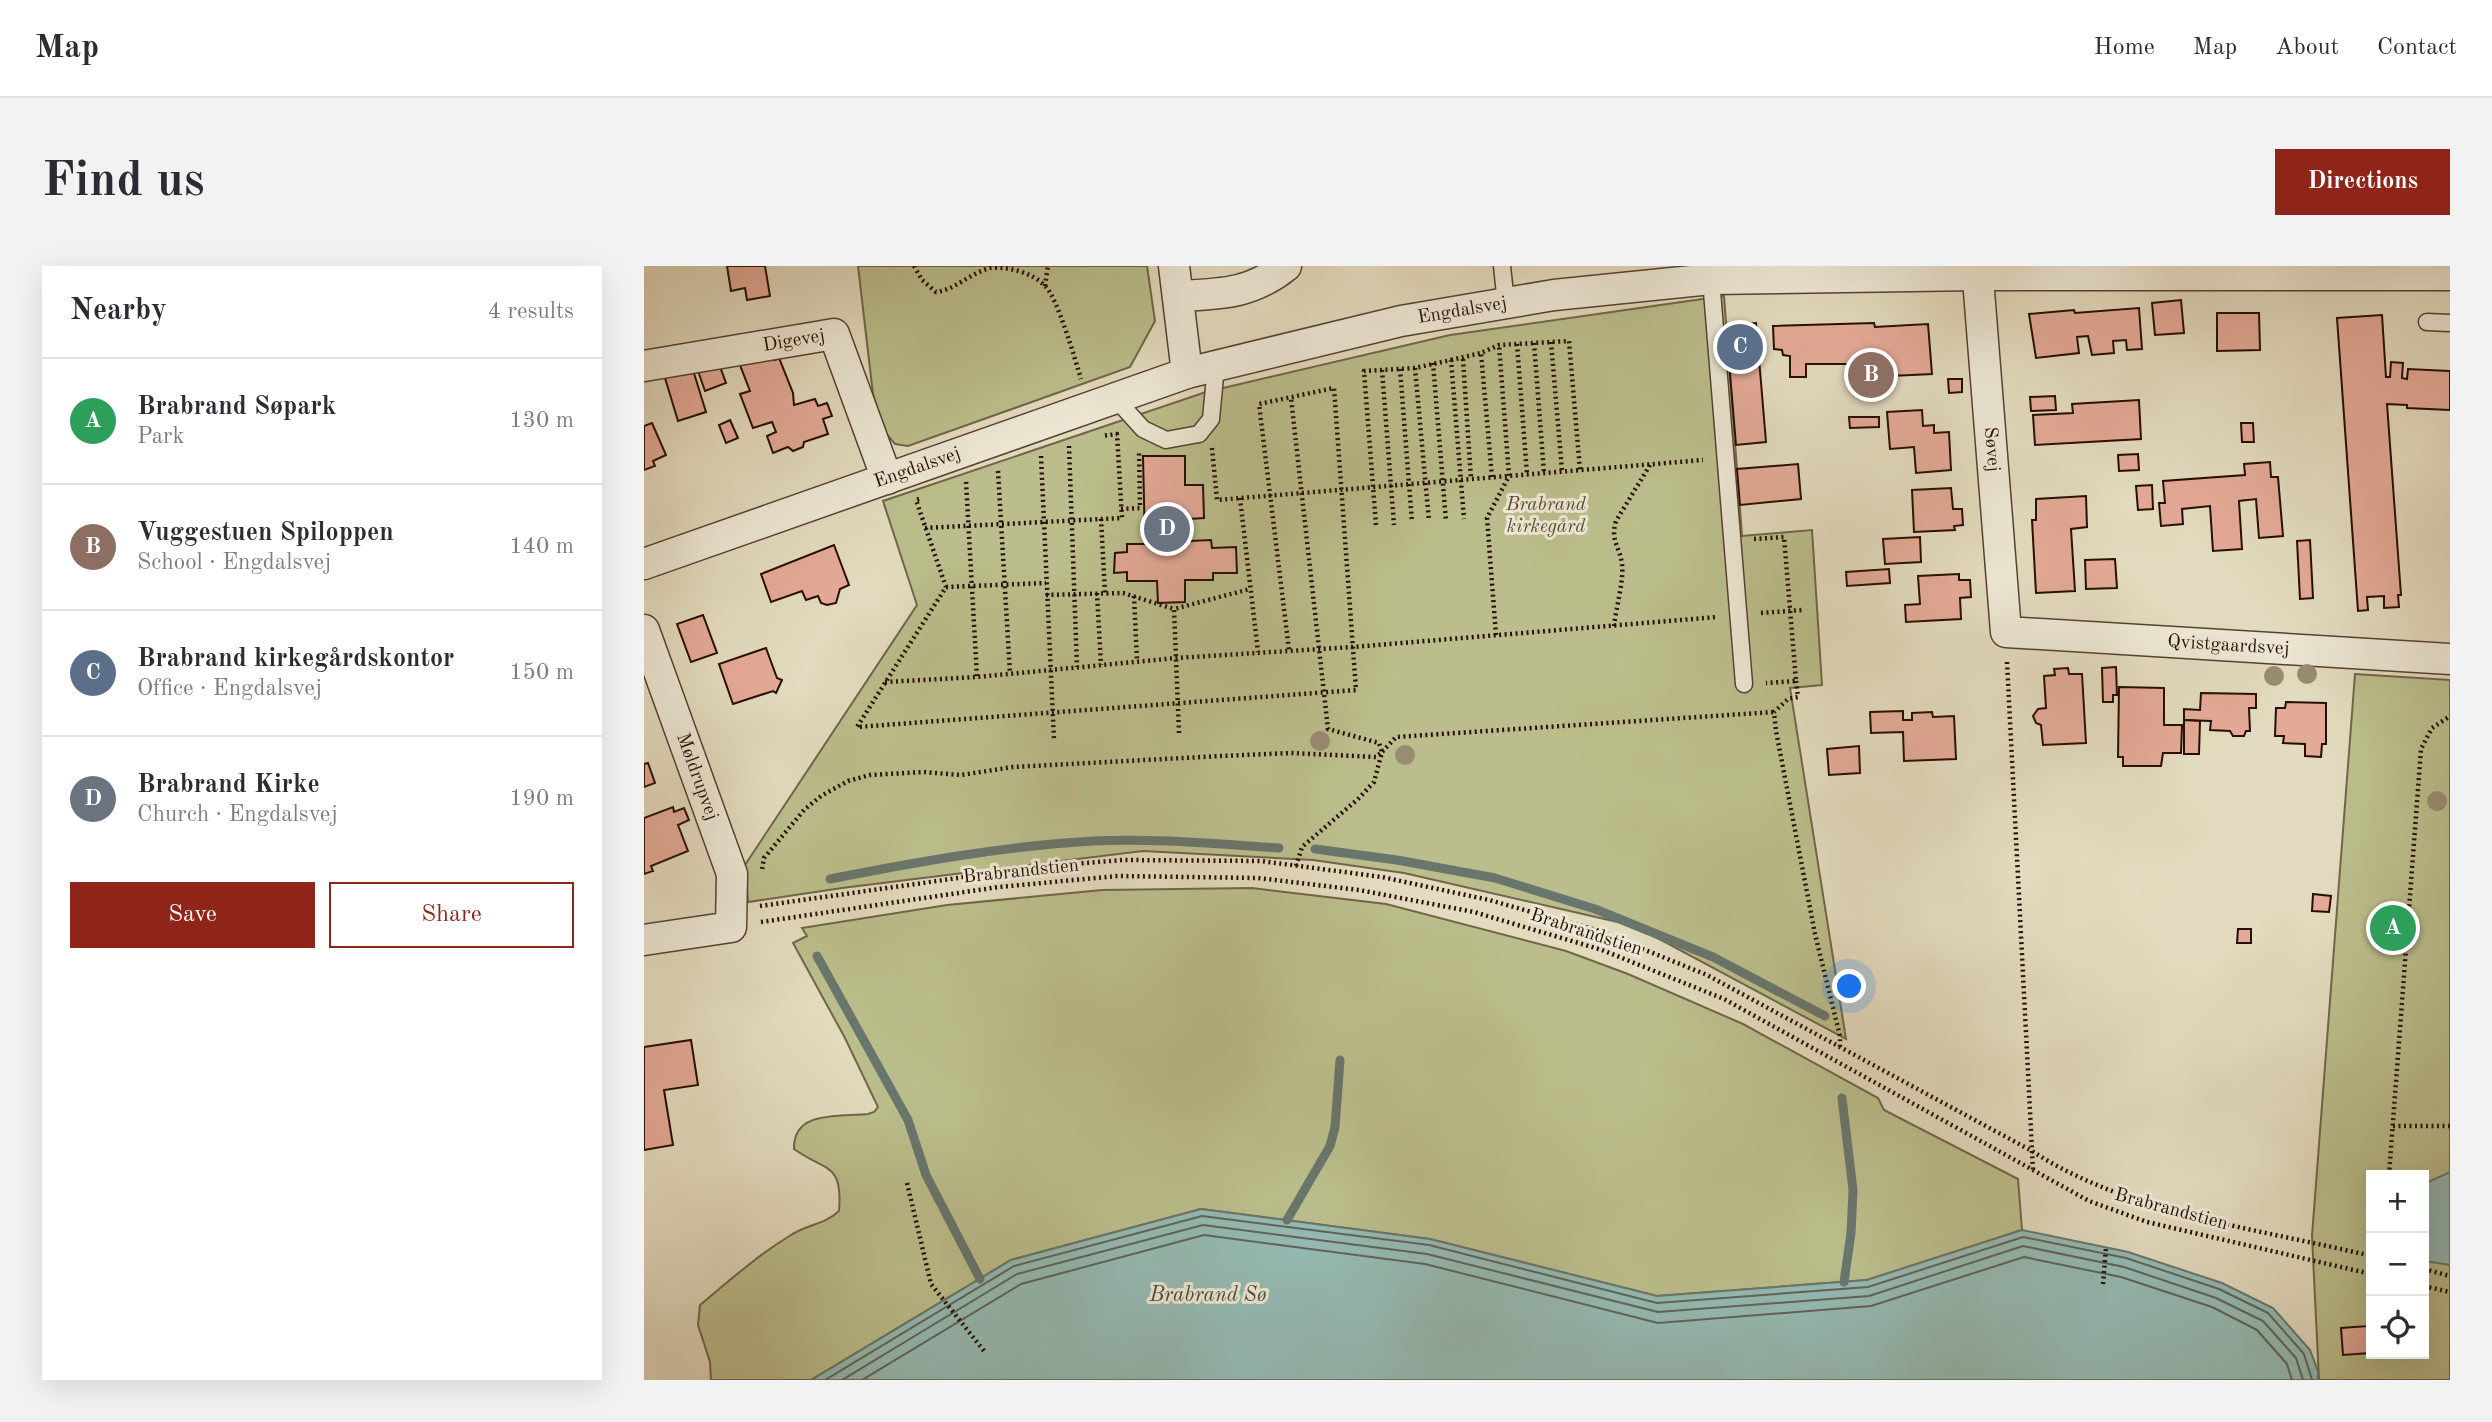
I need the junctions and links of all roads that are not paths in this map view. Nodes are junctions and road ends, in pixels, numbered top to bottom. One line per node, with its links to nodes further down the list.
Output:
1 (1174, 266): 8 (street)
2 (1286, 266): 8 (street)
3 (1502, 266): 9 (lane)
4 (2316, 270): 5 (street, Engdalsvej); 6 (street, Engdalsvej)
5 (1977, 271): 7 (street, Engdalsvej); 19 (street, Søvej)
6 (2450, 275)
7 (1711, 279): 9 (street, Engdalsvej); 21 (lane)
8 (1178, 296): 14 (street)
9 (1506, 303): 13 (street, Engdalsvej)
10 (2427, 322): 11 (lane)
11 (2450, 323)
12 (644, 366): 16 (street, Digevej)
13 (1216, 366): 14 (street, Engdalsvej); 15 (lane)
14 (1187, 373): 15 (street, Engdalsvej)
15 (1116, 399): 16 (street, Engdalsvej)
16 (887, 479): 17 (street, Engdalsvej)
17 (644, 564)
18 (644, 630): 22 (street, Møldrupvej)
19 (2006, 632): 20 (street, Qvistgaardsvej)
20 (2450, 659)
21 (1744, 684)
22 (644, 940)

